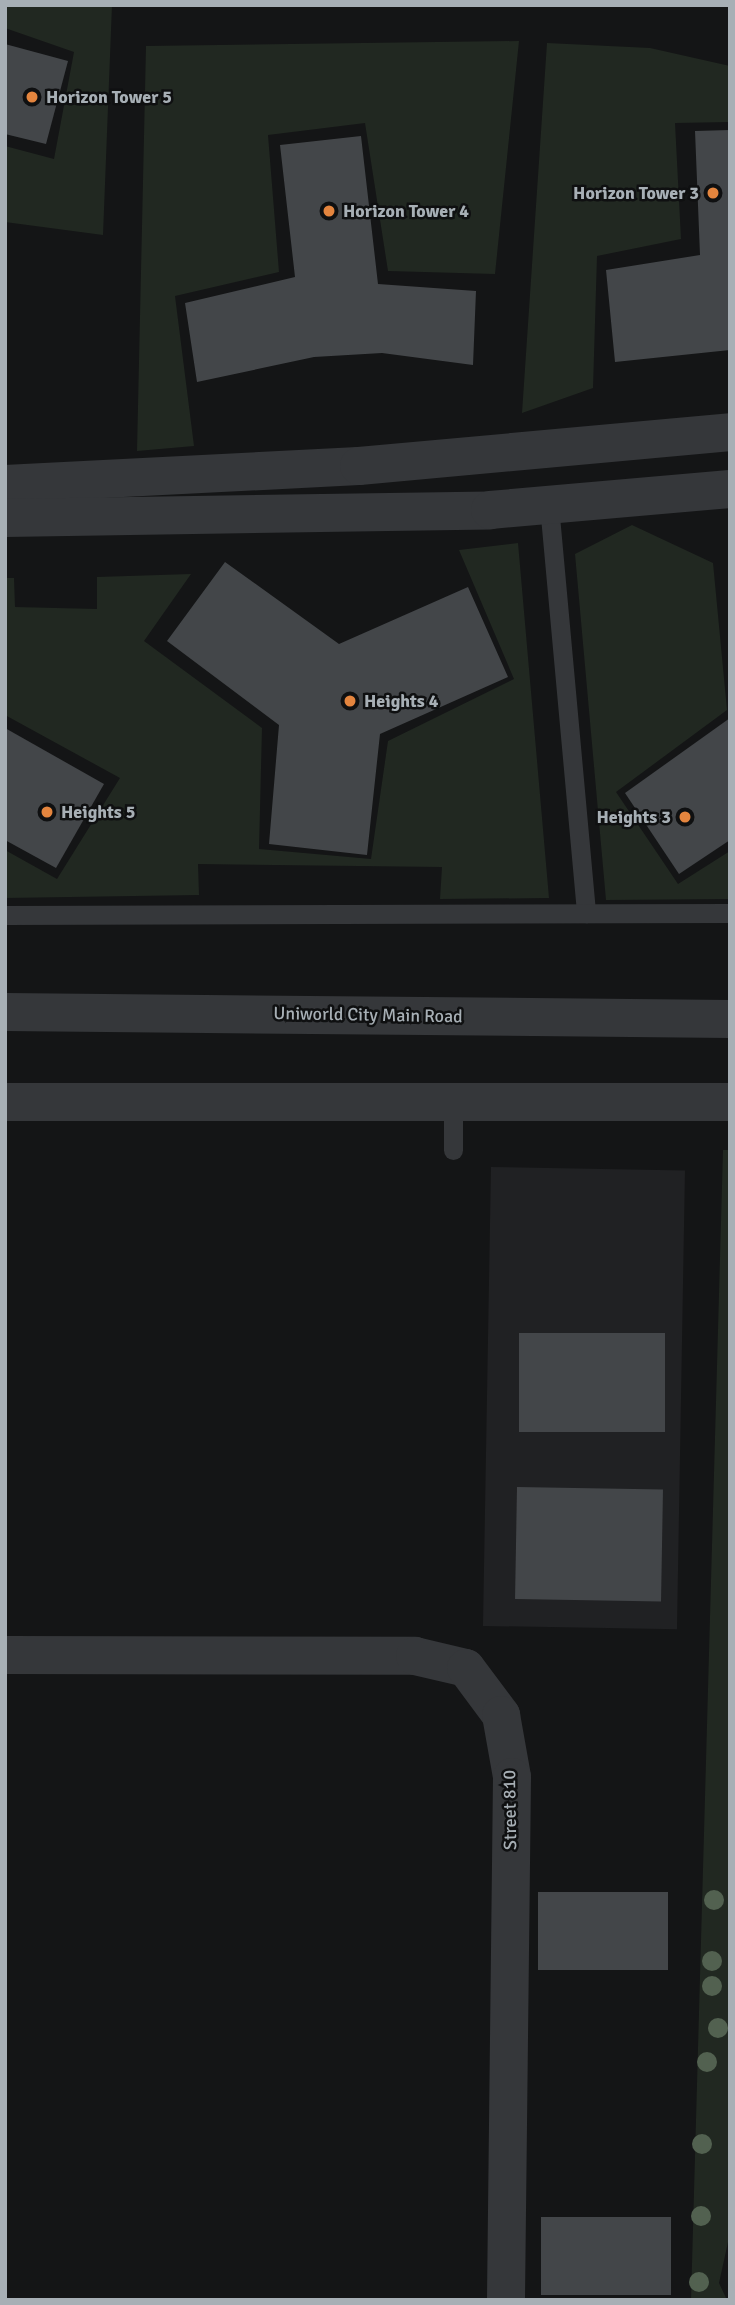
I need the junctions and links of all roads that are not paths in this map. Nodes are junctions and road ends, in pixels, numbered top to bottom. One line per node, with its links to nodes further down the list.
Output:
1 (730, 432): 2 (street)
2 (5, 484)
3 (730, 489): 4 (street)
4 (549, 505): 5 (street); 6 (lane)
5 (5, 518)
6 (586, 913): 7 (lane); 8 (lane)
7 (730, 913)
8 (5, 915)
9 (5, 1012): 10 (street, Uniworld City Main Road)
10 (730, 1019)
11 (5, 1102): 12 (street)
12 (453, 1102): 13 (street); 14 (lane)
13 (730, 1102)
14 (453, 1150)
15 (5, 1655): 16 (street, Street 810)
16 (506, 2300)

